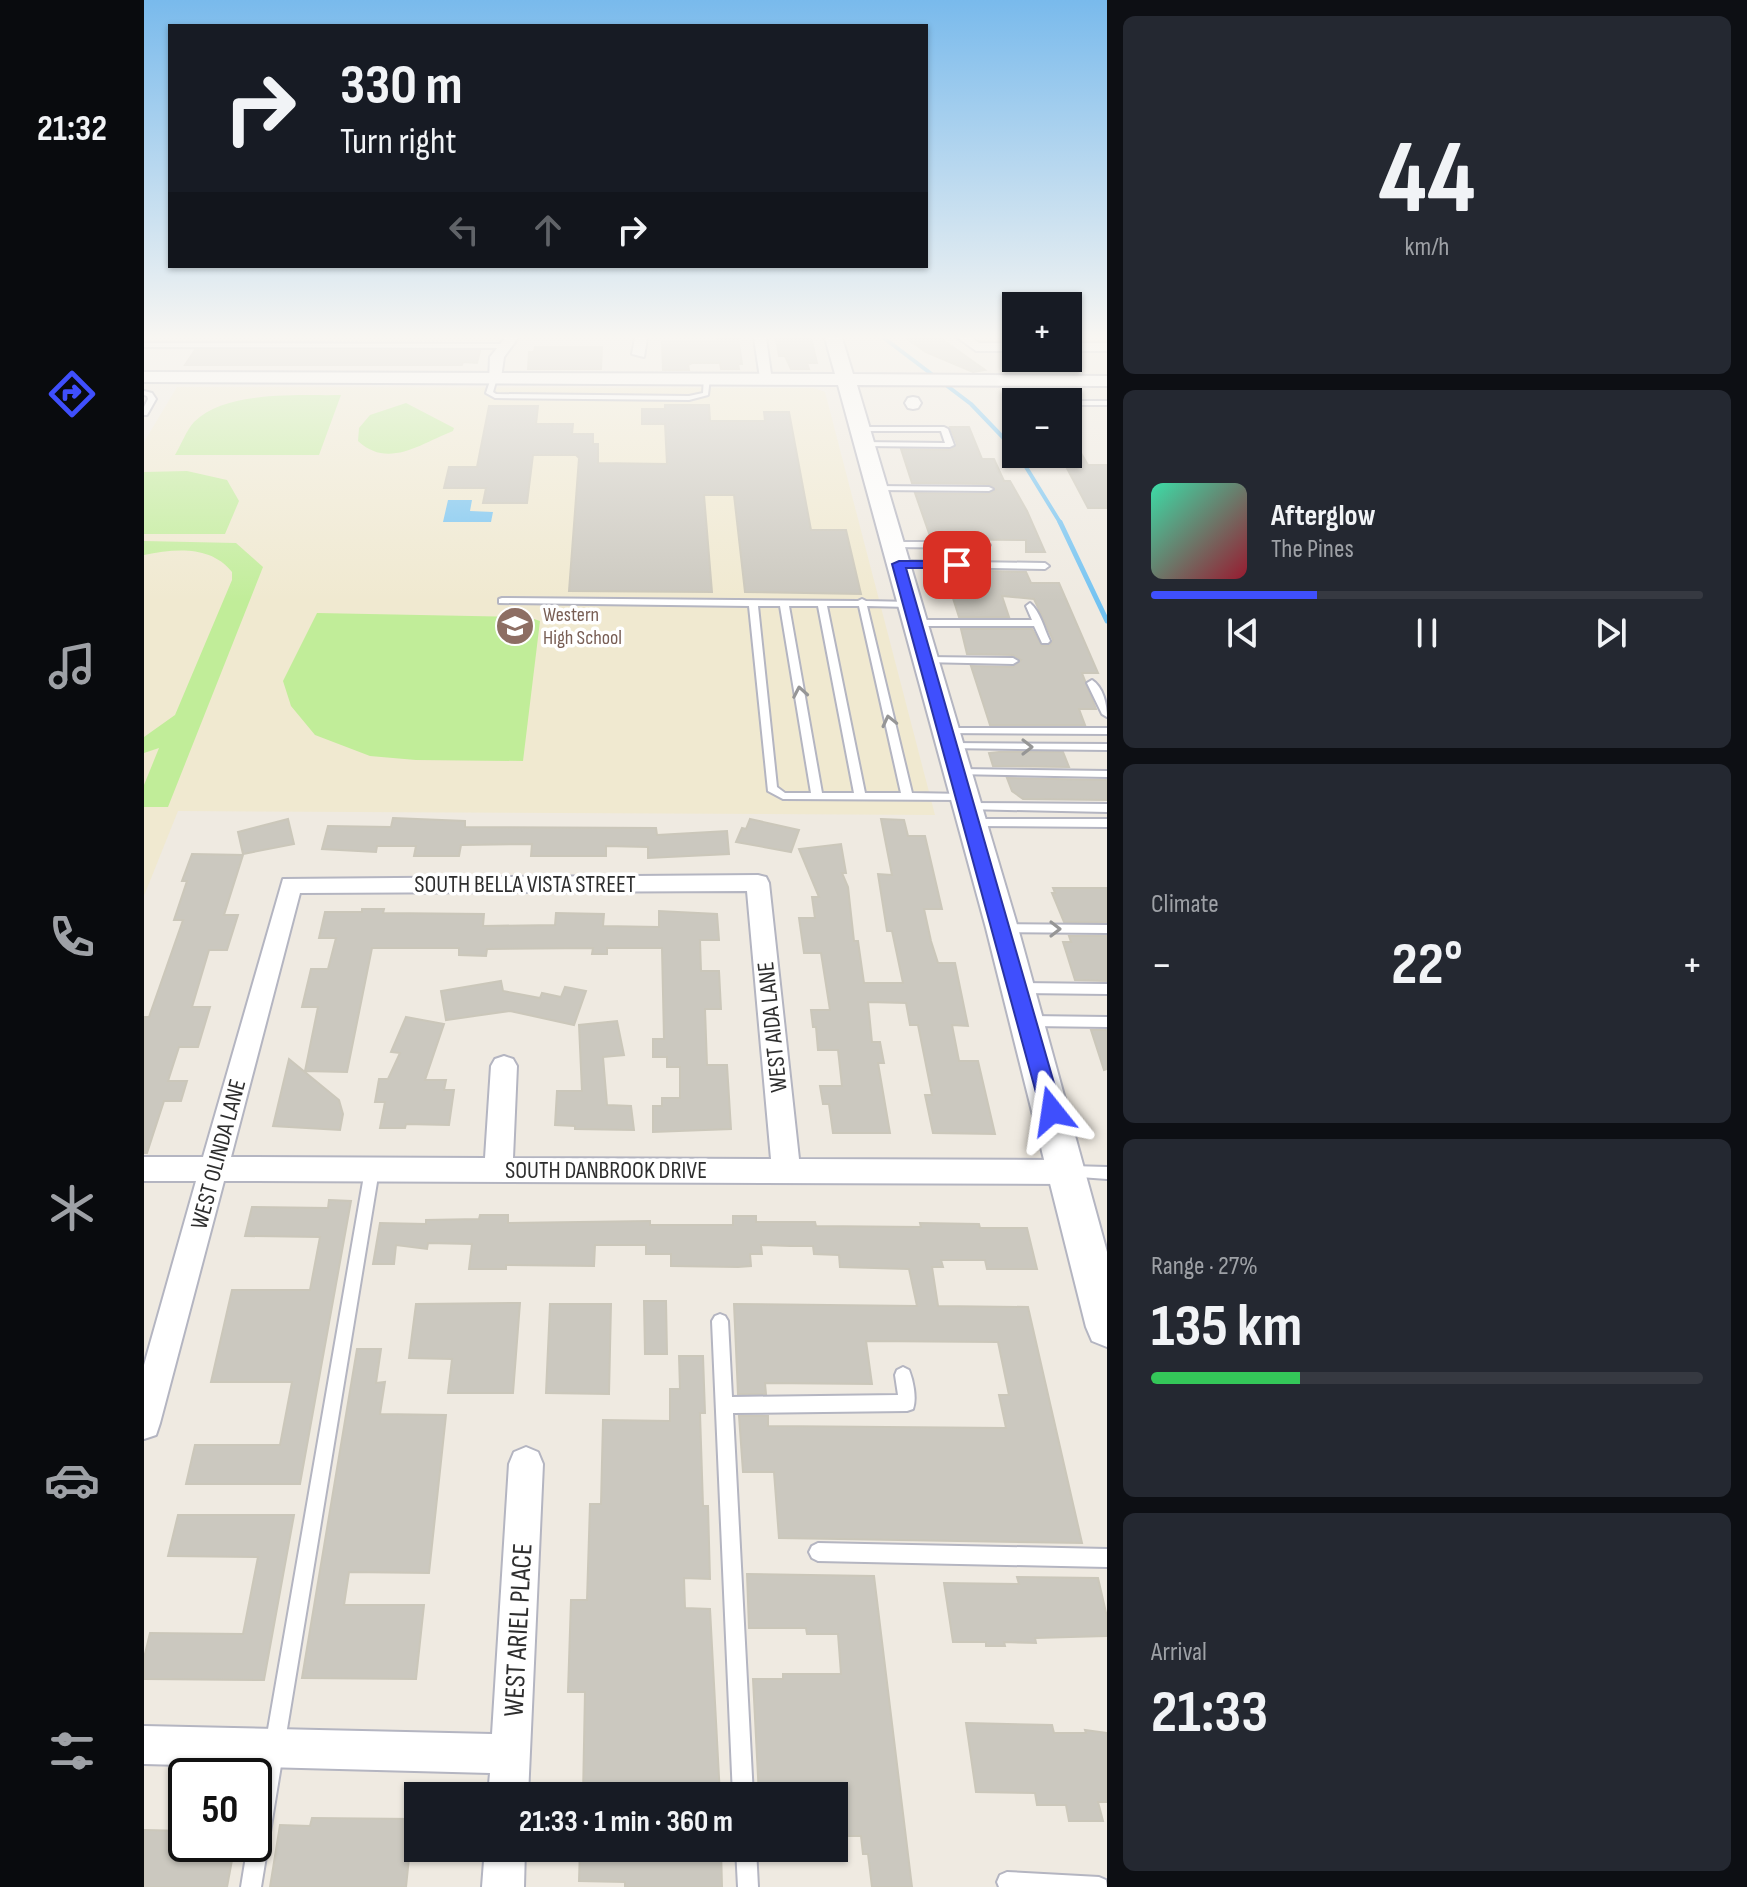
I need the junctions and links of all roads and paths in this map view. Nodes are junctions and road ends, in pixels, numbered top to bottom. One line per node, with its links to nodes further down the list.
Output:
1 (860, 426): 2 (street)
2 (863, 436): 2 (lane); 3 (street)
3 (877, 488): 4 (lane); 6 (street)
4 (989, 489)
5 (986, 545): 6 (lane)
6 (896, 555): 7 (lane); 14 (street)
7 (1045, 566)
8 (502, 601): 12 (lane)
9 (784, 602): 10 (lane); 12 (lane); 26 (lane, one-way to 9)
10 (822, 602): 11 (lane); 27 (lane)
11 (862, 602): 14 (lane); 25 (lane, one-way to 11)
12 (753, 603): 26 (lane)
13 (1030, 606): 15 (lane)
14 (912, 613): 15 (lane); 17 (street)
15 (1038, 623): 16 (lane)
16 (1045, 641)
17 (925, 660): 18 (lane); 24 (street)
18 (1013, 661)
19 (1092, 683): 20 (lane)
20 (1107, 714)
21 (1107, 731): 24 (lane)
22 (1107, 747): 24 (lane, one-way to 22)
23 (1107, 774): 24 (lane)
24 (959, 780): 25 (lane); 28 (lane); 29 (lane); 32 (street)
25 (907, 796): 27 (lane)
26 (817, 797): 27 (lane)
27 (860, 797)
28 (1107, 808)
29 (1107, 823)
30 (758, 883): 31 (street, SOUTH BELLA VISTA STREET); 42 (street, WEST AIDA LANE)
31 (291, 885): 39 (street, WEST OLINDA LANE)
32 (1002, 928): 33 (lane, one-way to 33); 35 (street)
33 (1107, 929)
34 (1107, 989): 35 (lane)
35 (1022, 1004): 36 (lane); 43 (street)
36 (1107, 1022)
37 (504, 1066): 41 (street)
38 (144, 1169): 39 (street, SOUTH DANBROOK DRIVE)
39 (214, 1169): 40 (street, SOUTH DANBROOK DRIVE); 49 (street, WEST OLINDA LANE)
40 (372, 1170): 41 (street, SOUTH DANBROOK DRIVE); 54 (lane)
41 (498, 1170): 42 (street, SOUTH DANBROOK DRIVE)
42 (786, 1171): 43 (street, SOUTH DANBROOK DRIVE)
43 (1068, 1172): 44 (lane); 46 (street)
44 (1107, 1173)
45 (720, 1321): 48 (lane)
46 (1106, 1321)
47 (903, 1375): 48 (lane)
48 (724, 1405): 57 (lane)
49 (144, 1423)
50 (526, 1464): 55 (street, WEST ARIEL PLACE)
51 (818, 1552): 52 (lane)
52 (1107, 1558)
53 (144, 1745): 54 (street)
54 (274, 1749): 55 (street); 61 (lane)
55 (510, 1754): 56 (street, WEST ARIEL PLACE)
56 (509, 1782)
57 (742, 1782)
58 (504, 1862): 62 (street)
59 (747, 1862): 63 (lane)
60 (1007, 1882): 64 (lane)
61 (251, 1887)
62 (503, 1887)
63 (748, 1887)
64 (1099, 1887)

